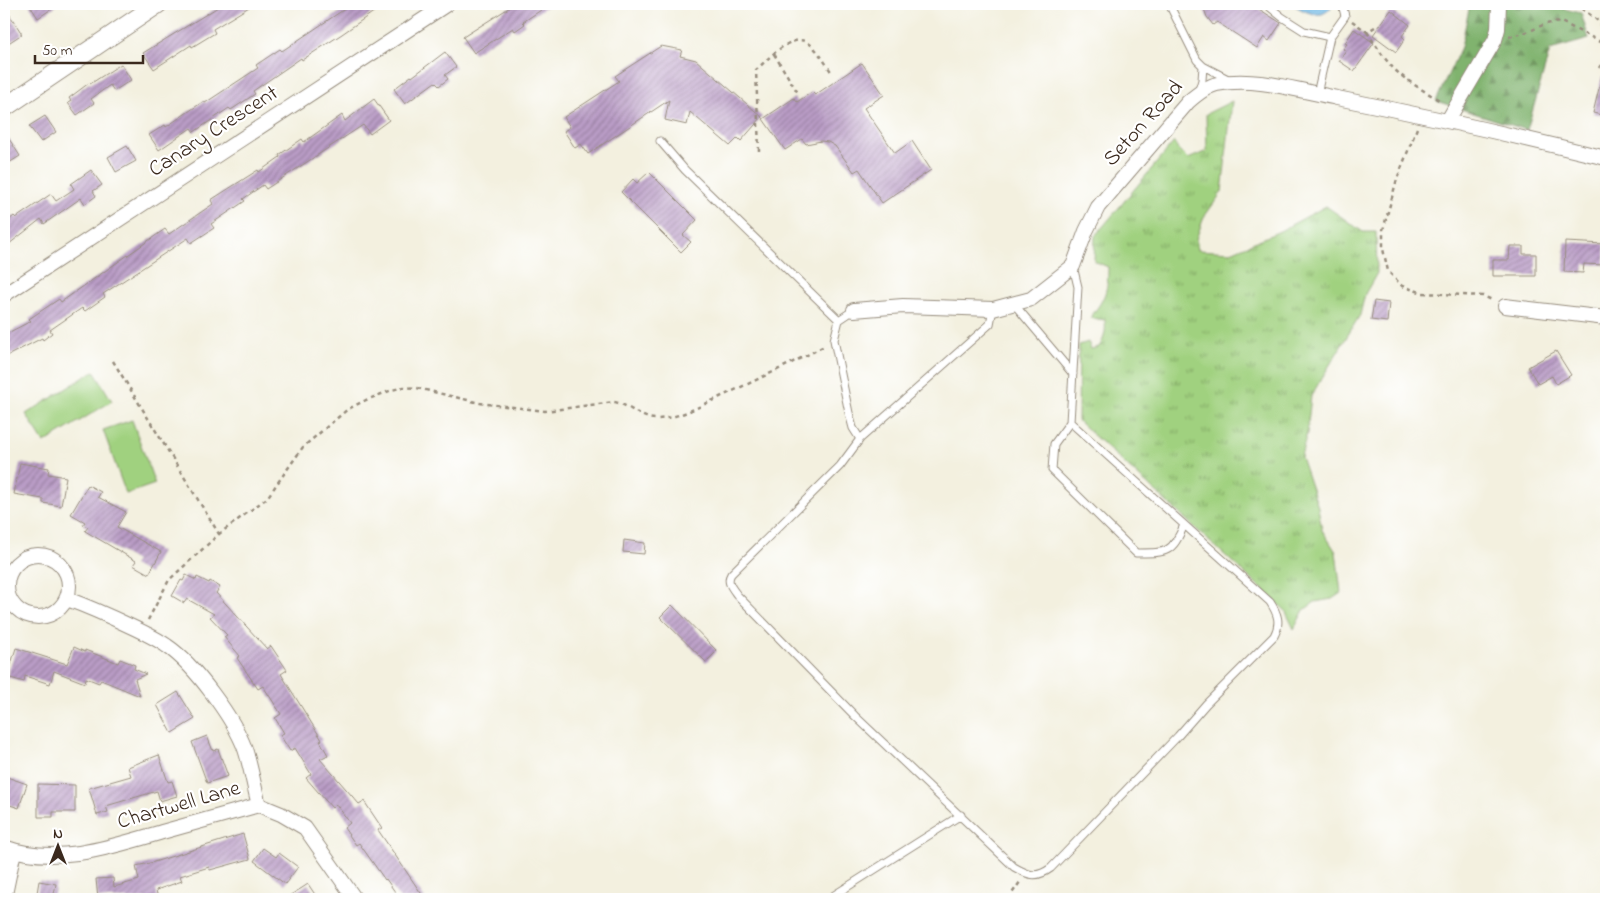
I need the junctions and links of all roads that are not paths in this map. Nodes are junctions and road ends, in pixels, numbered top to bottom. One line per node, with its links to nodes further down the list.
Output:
1 (158, 4): 12 (street)
2 (448, 4): 17 (street, Canary Crescent)
3 (1169, 4): 8 (lane)
4 (1266, 4): 7 (lane)
5 (1342, 4): 7 (lane)
6 (1499, 4): 13 (street)
7 (1330, 37): 11 (lane)
8 (1203, 66): 9 (lane); 10 (lane)
9 (1235, 82): 10 (street, Seton Road); 11 (street, Seton Road)
10 (1198, 94): 16 (street, Seton Road)
11 (1317, 94): 13 (street, Seton Road)
12 (4, 108)
13 (1448, 120): 15 (street, Seton Road)
14 (660, 141): 23 (lane)
15 (1606, 158)
16 (1073, 266): 18 (street); 24 (lane)
17 (4, 295)
18 (1014, 304): 20 (street); 24 (lane)
19 (1505, 306): 22 (street)
20 (993, 309): 21 (street); 26 (lane)
21 (854, 310): 23 (lane)
22 (1606, 318)
23 (839, 320): 26 (lane)
24 (1073, 374): 25 (lane)
25 (1070, 422): 27 (lane); 27 (lane)
26 (860, 439): 31 (lane)
27 (1184, 525): 31 (lane)
28 (6, 596): 29 (street); 29 (street)
29 (67, 599): 30 (street)
30 (259, 805): 32 (street, Chartwell Lane); 34 (street, Chartwell Lane)
31 (961, 815): 35 (lane)
32 (9, 849): 33 (street)
33 (4, 899)
34 (355, 899)
35 (828, 899)

